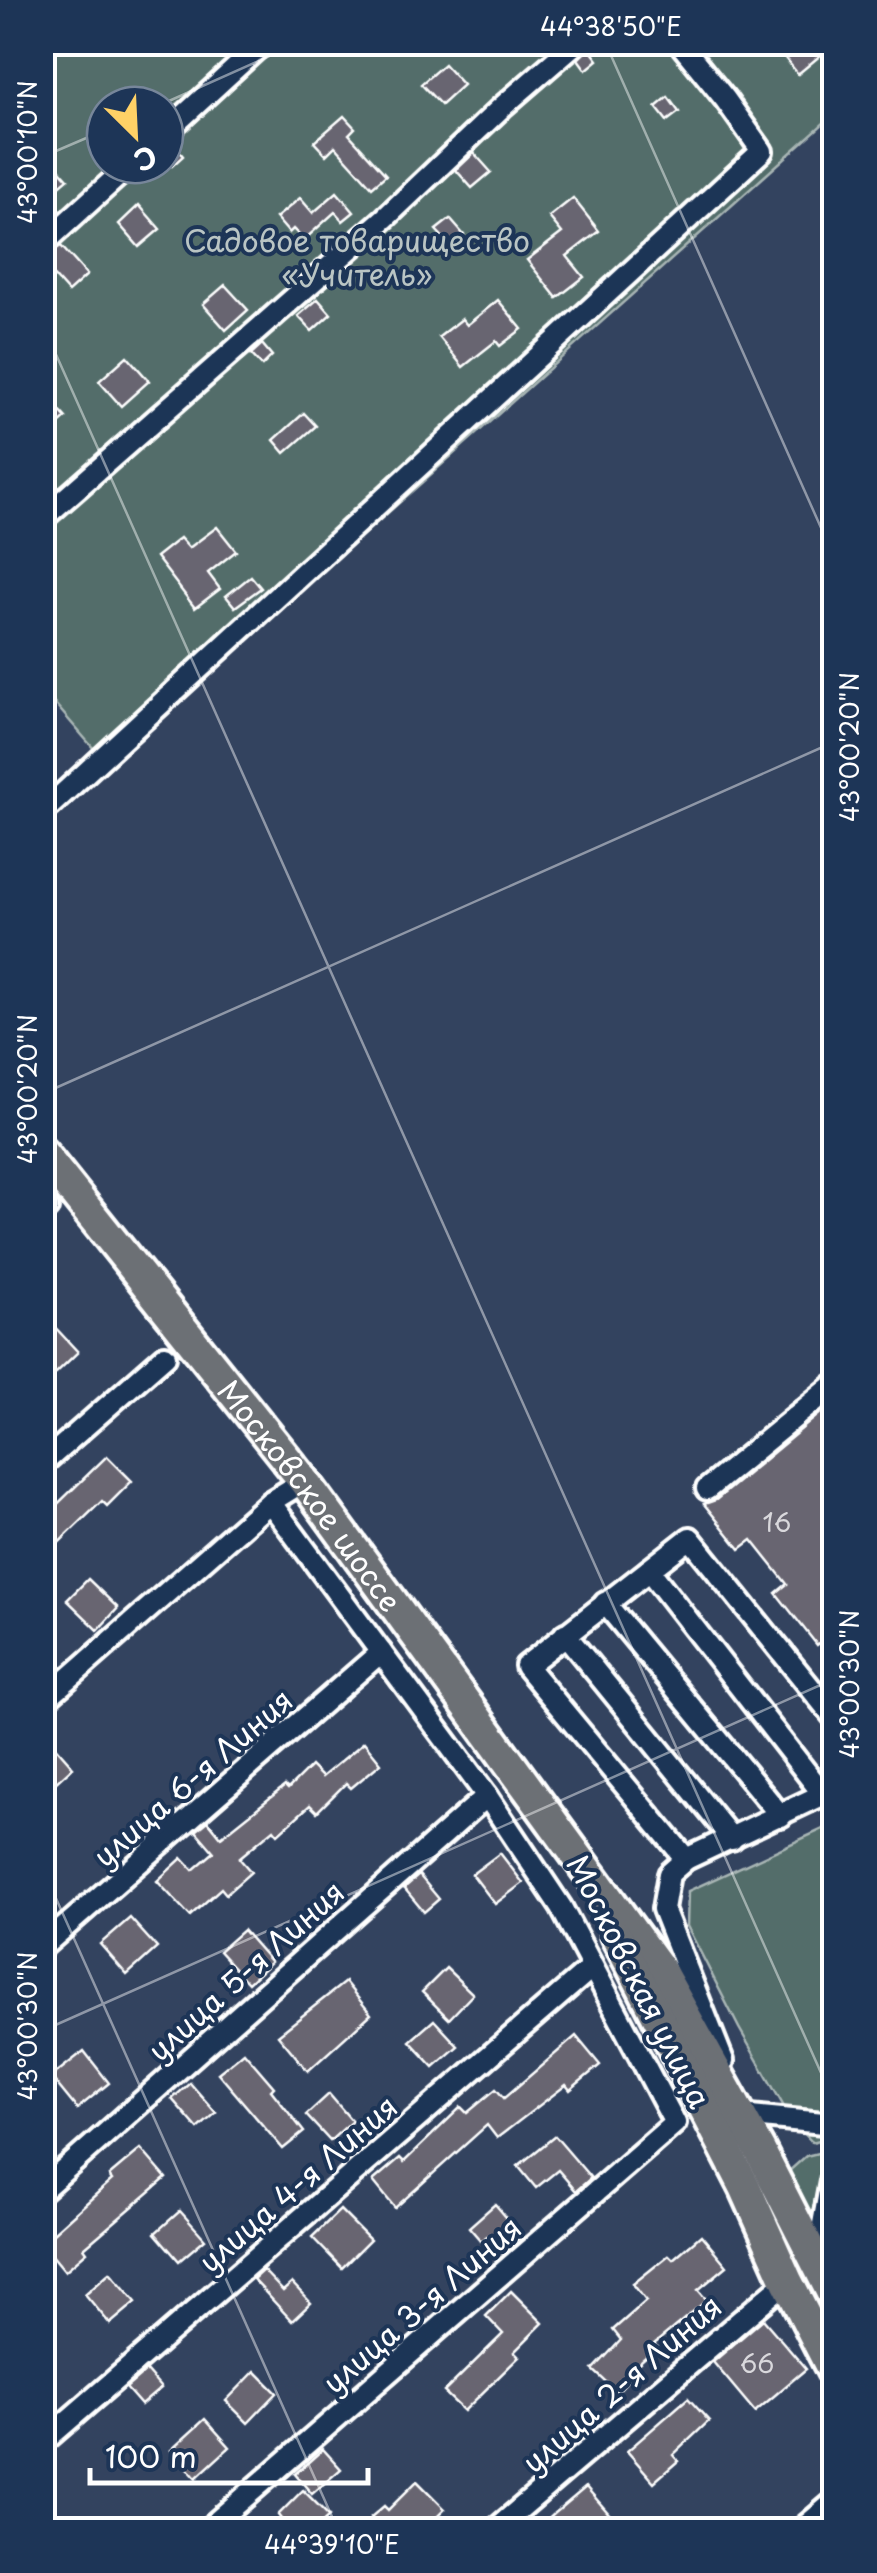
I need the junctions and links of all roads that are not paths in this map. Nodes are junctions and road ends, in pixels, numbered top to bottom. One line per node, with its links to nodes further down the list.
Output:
1 (264, 42): 4 (street)
2 (577, 42): 7 (street)
3 (679, 42): 8 (street)
4 (185, 115)
5 (108, 185): 6 (street)
6 (42, 245)
7 (42, 519)
8 (42, 814)
9 (42, 1153): 13 (highway, Московское шоссе)
10 (166, 1356): 12 (street)
11 (834, 1385): 14 (street)
12 (42, 1464)
13 (304, 1481): 15 (street); 26 (highway, Московское шоссе)
14 (707, 1489)
15 (270, 1502): 19 (street); 20 (street)
16 (648, 1570): 17 (street); 21 (street); 22 (street)
17 (606, 1603): 18 (street); 24 (street)
18 (565, 1634): 25 (street); 27 (street)
19 (381, 1652): 23 (street); 28 (street, улица 6-я Линия)
20 (42, 1702)
21 (834, 1717)
22 (829, 1792): 24 (street)
23 (487, 1796): 29 (street); 34 (street, улица 5-я Линия)
24 (781, 1816): 25 (street)
25 (732, 1839): 27 (street)
26 (570, 1843): 30 (highway, Московская улица); 36 (highway, Московская улица)
27 (686, 1859): 30 (street)
28 (42, 1947)
29 (591, 1968): 39 (street, улица 4-я Линия); 41 (street, улица 3-я Линия)
30 (709, 2046): 31 (highway, Московская улица)
31 (740, 2115): 32 (street); 35 (highway, Московская улица)
32 (834, 2124)
33 (834, 2165): 35 (street)
34 (42, 2190)
35 (816, 2262): 37 (highway, Московская улица)
36 (787, 2281): 38 (highway, Московская улица); 42 (street, улица 2-я Линия)
37 (834, 2297)
38 (834, 2373)
39 (42, 2443)
40 (834, 2502): 43 (street)
41 (207, 2530)
42 (495, 2530)
43 (801, 2530)

